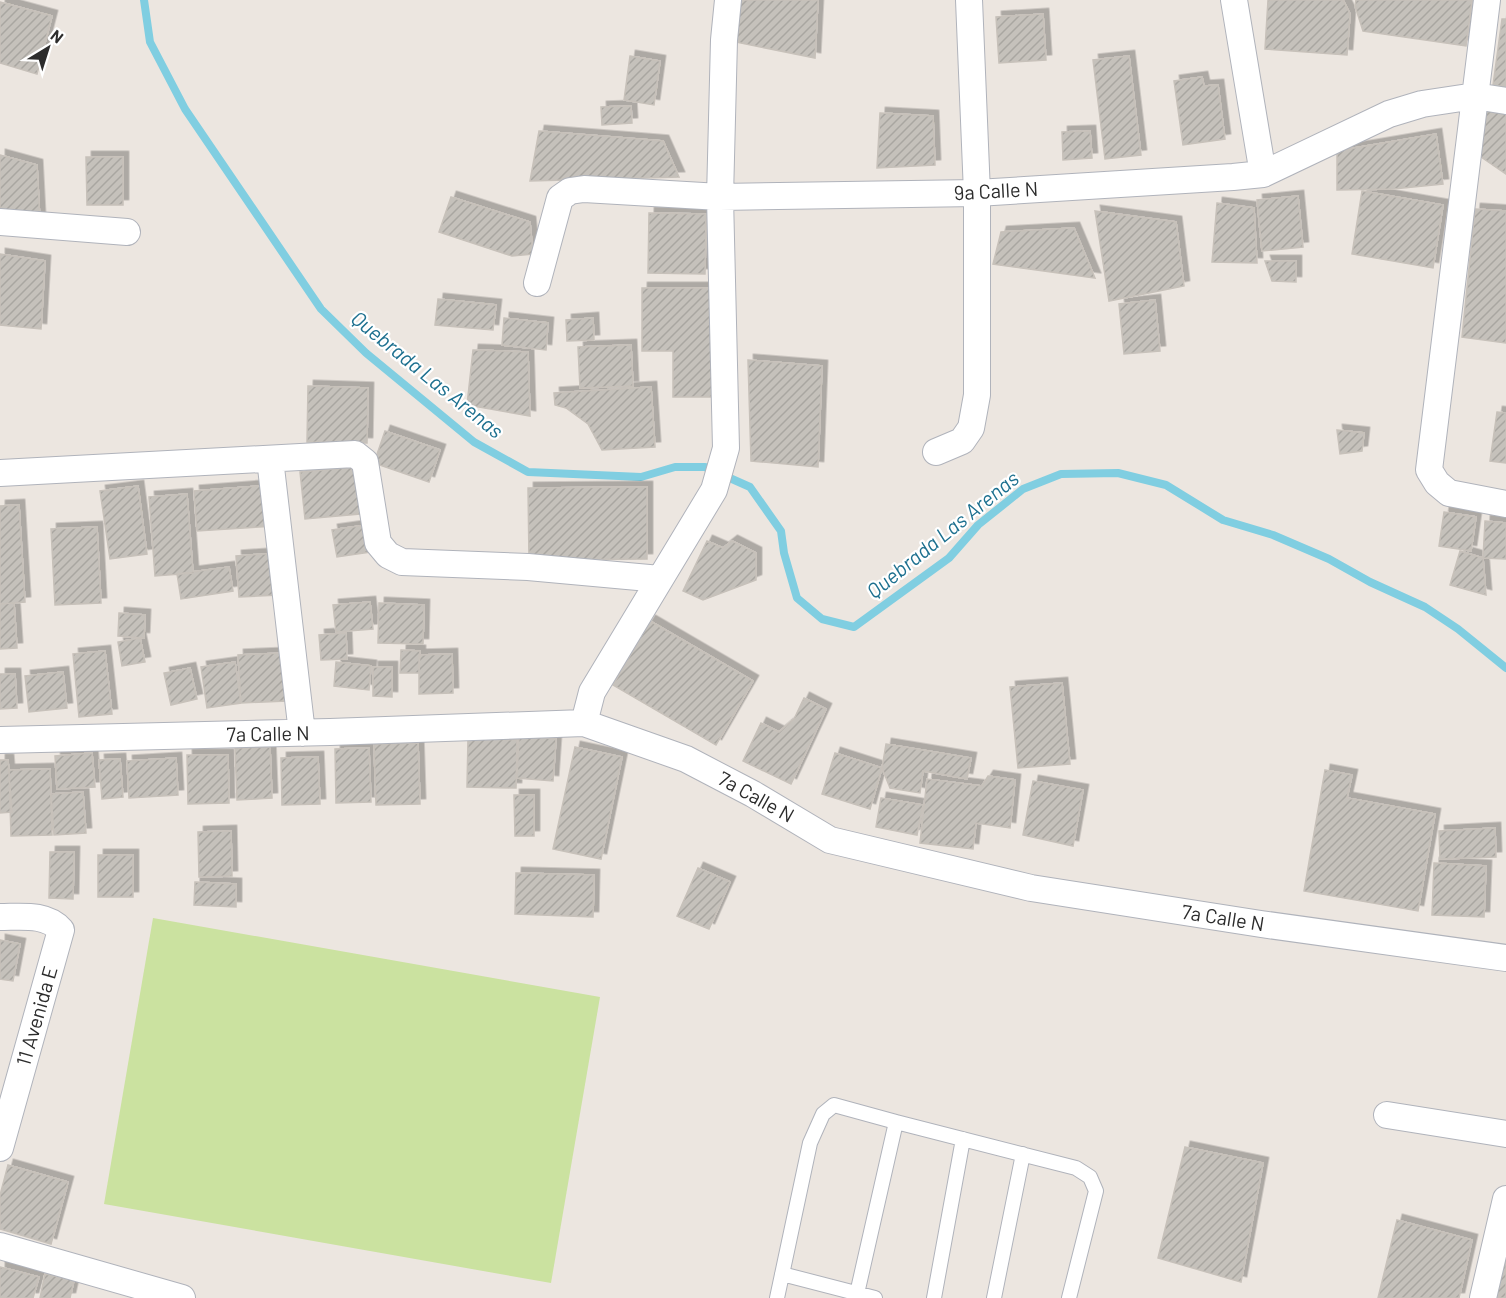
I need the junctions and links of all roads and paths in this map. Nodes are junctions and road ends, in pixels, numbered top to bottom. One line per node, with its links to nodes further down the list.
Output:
1 (728, 0): 9 (street)
2 (969, 0): 8 (street)
3 (1234, 0): 7 (street)
4 (1487, 0): 5 (street)
5 (1475, 96): 6 (street, 9a Calle N); 7 (street, 9a Calle N); 16 (street)
6 (1506, 101)
7 (1263, 174): 8 (street, 9a Calle N)
8 (978, 193): 9 (street, 9a Calle N); 13 (street)
9 (720, 197): 12 (street, 9a Calle N); 17 (street)
10 (0, 222): 11 (street)
11 (127, 232)
12 (537, 283)
13 (936, 453)
14 (270, 459): 15 (street); 17 (street); 19 (street)
15 (0, 473)
16 (1506, 504)
17 (660, 579): 18 (street)
18 (584, 723): 19 (street, 7a Calle N); 22 (street, 7a Calle N)
19 (302, 733): 20 (street, 7a Calle N)
20 (0, 740)
21 (0, 917): 27 (street, 11 Avenida E)
22 (1506, 958)
23 (1387, 1115): 25 (street)
24 (896, 1122): 26 (lane); 31 (lane); 32 (lane)
25 (1506, 1134)
26 (963, 1139): 28 (lane); 36 (lane)
27 (0, 1148)
28 (1023, 1155): 37 (lane); 38 (lane)
29 (1506, 1199): 39 (street)
30 (0, 1246): 33 (street)
31 (782, 1274): 32 (lane); 34 (lane)
32 (856, 1295): 35 (lane)
33 (182, 1298)
34 (777, 1298)
35 (875, 1298)
36 (934, 1298)
37 (994, 1298)
38 (1069, 1298)
39 (1483, 1298)

